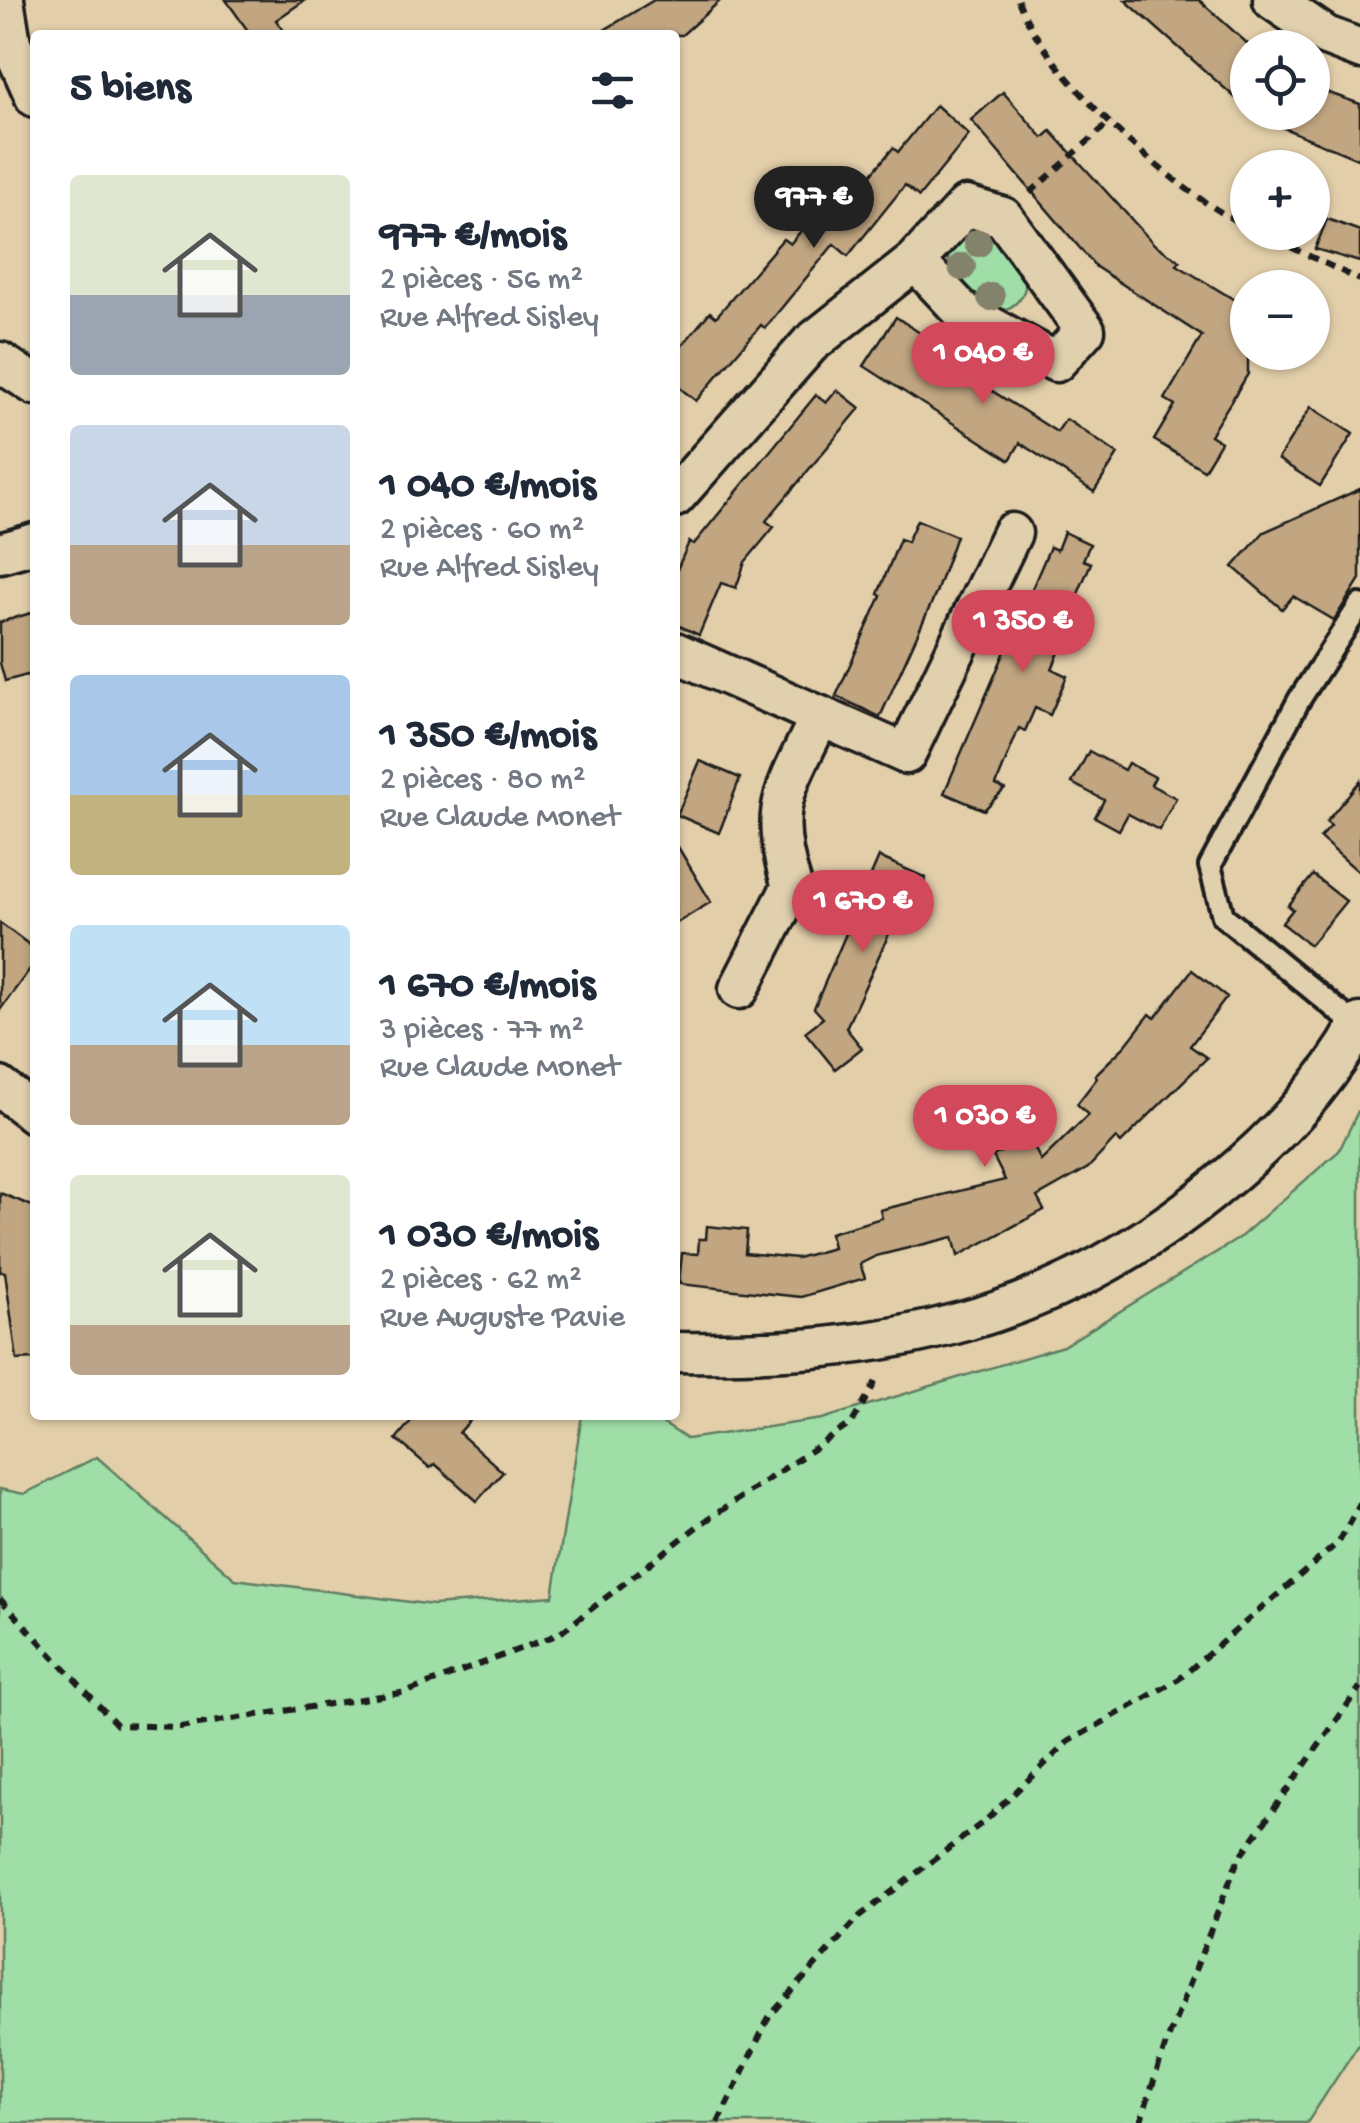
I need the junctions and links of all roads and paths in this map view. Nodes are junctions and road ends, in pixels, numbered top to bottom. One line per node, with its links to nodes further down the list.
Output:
1 (4, 0): 5 (street)
2 (1018, 0): 6 (path)
3 (1273, 0): 4 (street)
4 (1360, 49)
5 (30, 87)
6 (1111, 121): 7 (path); 8 (path)
7 (1230, 215)
8 (1003, 217): 10 (street); 10 (street)
9 (1297, 250): 11 (path)
10 (915, 262): 14 (street)
11 (1360, 280)
12 (0, 362): 13 (street)
13 (30, 382)
14 (680, 491)
15 (1012, 533): 20 (street)
16 (30, 544): 17 (street)
17 (0, 552)
18 (1360, 605): 22 (lane)
19 (680, 654): 20 (street)
20 (820, 716): 21 (street)
21 (738, 990)
22 (1359, 1025): 25 (street)
23 (0, 1087): 24 (street)
24 (30, 1110)
25 (902, 1336): 26 (street); 28 (path)
26 (680, 1352)
27 (1360, 1503): 30 (path)
28 (0, 1598)
29 (1360, 1687): 31 (path)
30 (718, 2123)
31 (1140, 2123)

